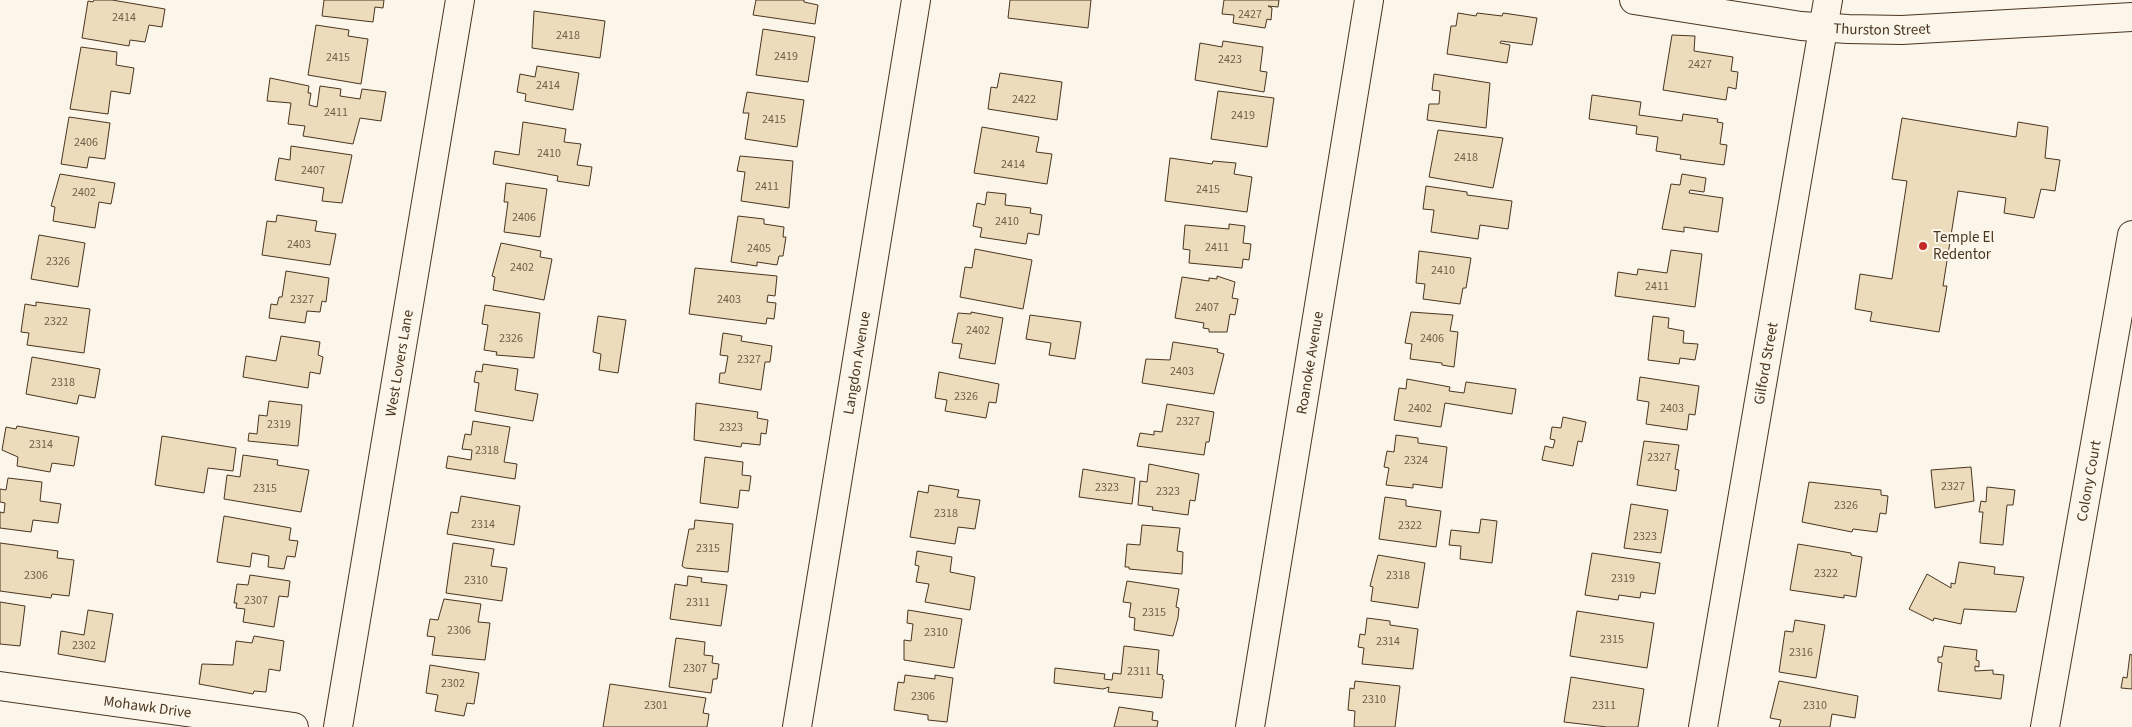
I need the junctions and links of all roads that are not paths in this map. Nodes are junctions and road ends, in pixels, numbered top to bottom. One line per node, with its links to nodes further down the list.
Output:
1 (460, 0): 11 (street, West Lovers Lane)
2 (916, 0): 12 (street, Langdon Avenue)
3 (1369, 0): 13 (street, Roanoke Avenue)
4 (1634, 0): 7 (street, Thurston Street)
5 (1828, 0): 7 (street, Gilford Street)
6 (2132, 17): 7 (street, Thurston Street)
7 (1822, 27): 14 (street, Gilford Street)
8 (2132, 235): 15 (street, Colony Court)
9 (0, 686): 10 (street, Mohawk Drive)
10 (294, 727)
11 (338, 727)
12 (797, 727)
13 (1250, 727)
14 (1703, 727)
15 (2045, 727)

